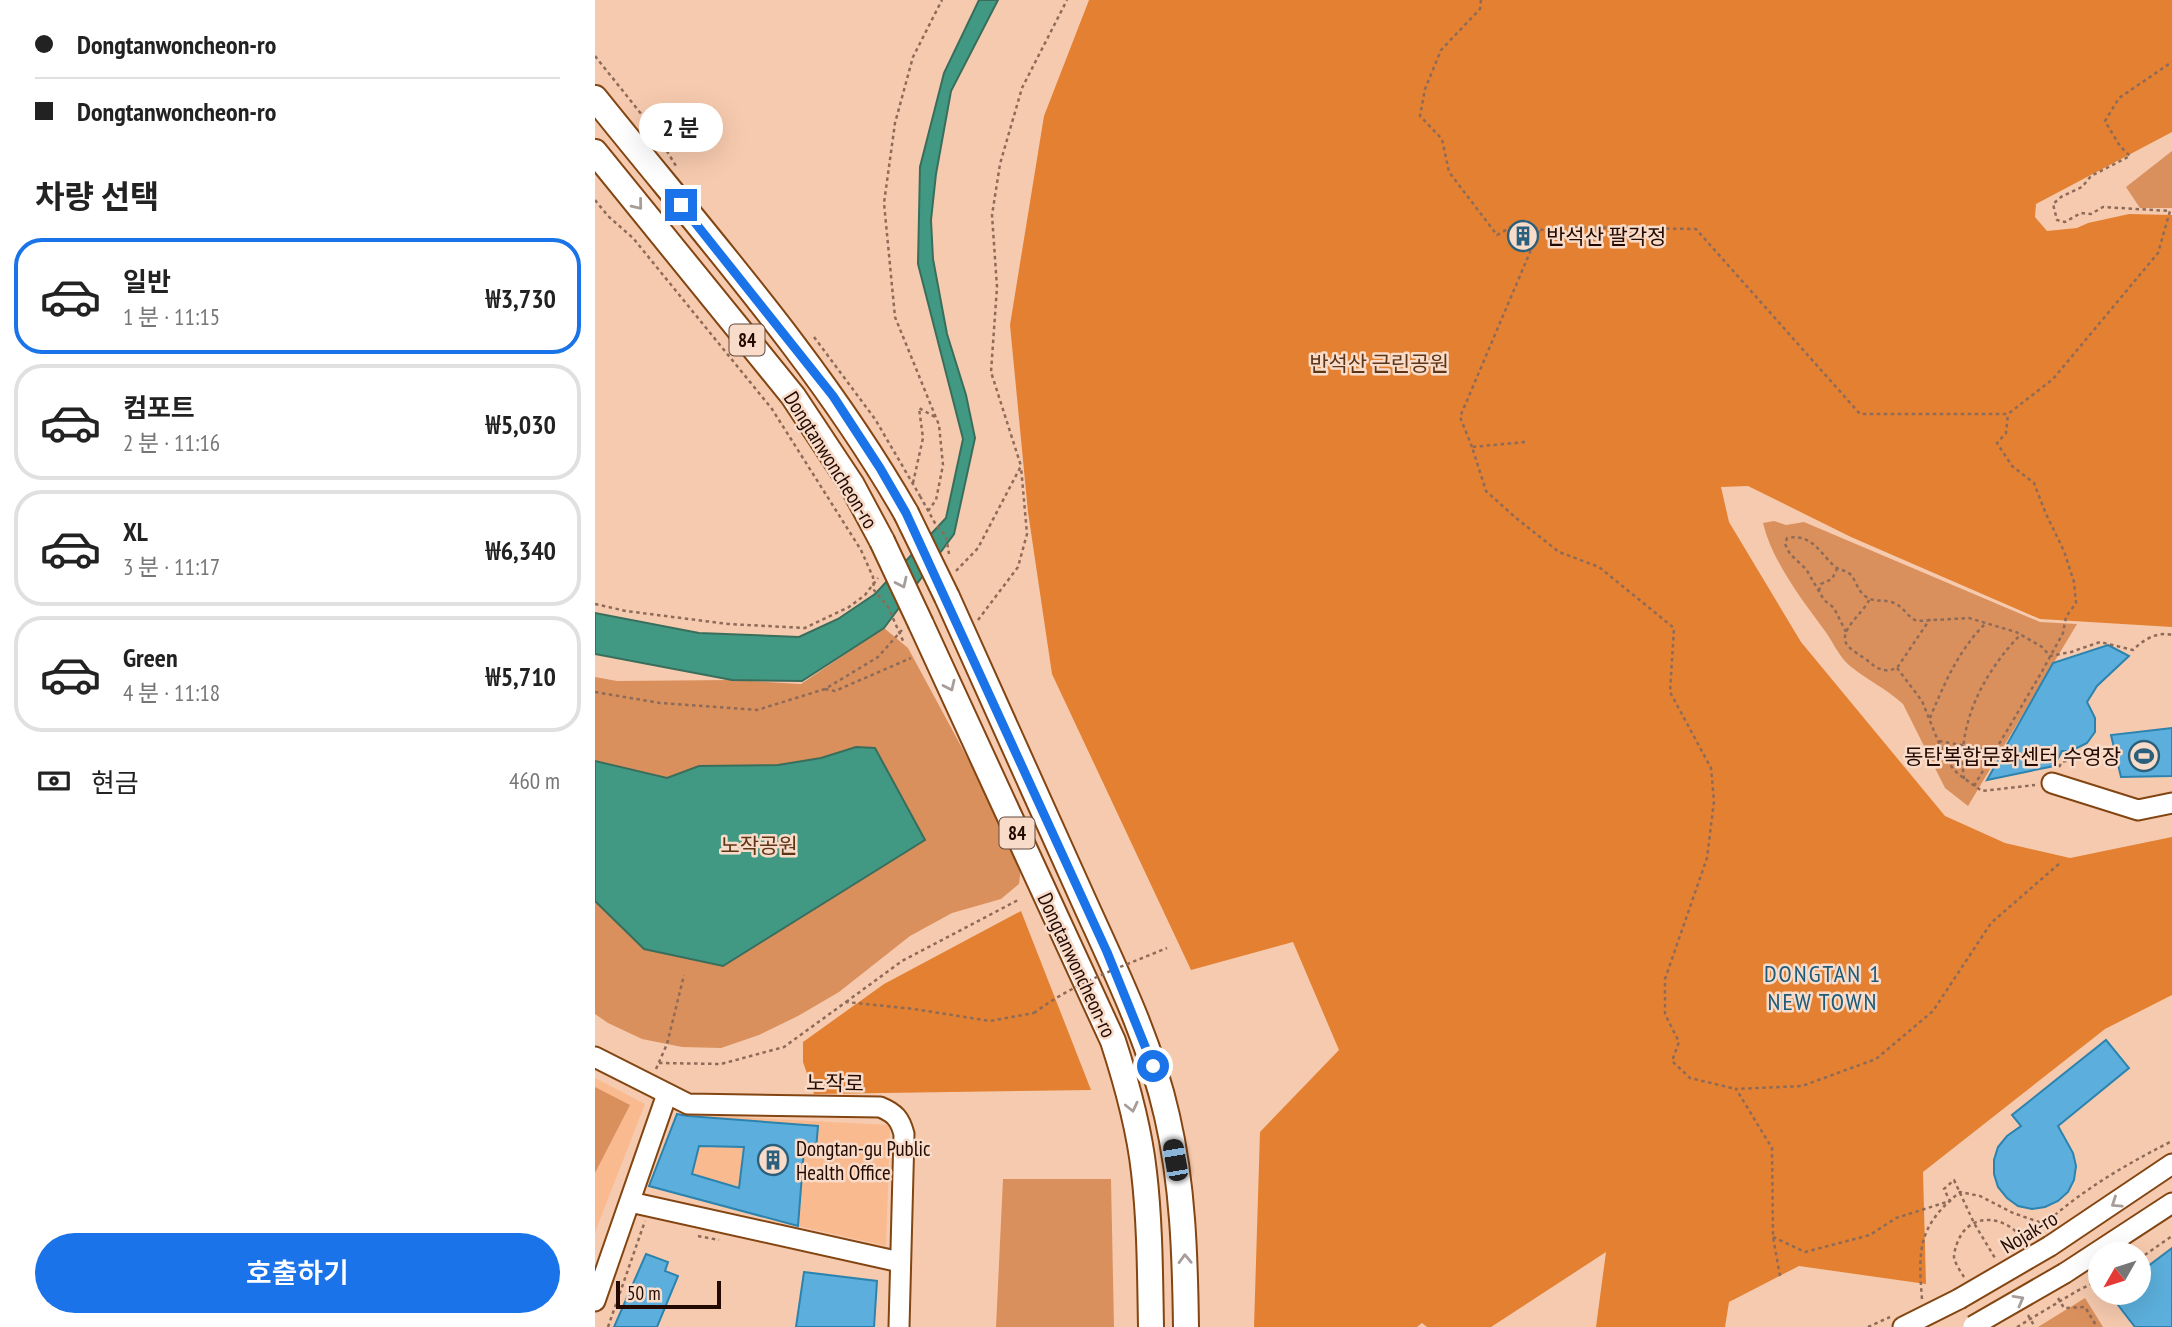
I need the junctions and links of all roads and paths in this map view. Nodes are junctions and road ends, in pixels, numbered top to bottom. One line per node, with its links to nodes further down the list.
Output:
1 (1066, 0): 12 (path)
2 (1481, 0): 7 (path)
3 (2172, 62): 8 (path)
4 (595, 98): 14 (main road, Dongtanwoncheon-ro / 84)
5 (598, 157): 15 (main road, Dongtanwoncheon-ro / 84, one-way to 15)
6 (595, 200): 15 (path)
7 (1540, 230): 8 (path); 11 (path)
8 (2008, 414): 29 (path)
9 (935, 416): 13 (path)
10 (1525, 442): 11 (path)
11 (1472, 447): 51 (path)
12 (1021, 466): 18 (path); 22 (path)
13 (913, 483)
14 (913, 504): 17 (path, bridge); 18 (main road, 84, bridge)
15 (871, 546): 24 (main road, 84, one-way to 24, bridge); 28 (path, bridge)
16 (1837, 569): 19 (path); 19 (path); 20 (path)
17 (957, 574)
18 (949, 587): 76 (main road, Dongtanwoncheon-ro / 84, one-way to 18)
19 (1819, 591): 25 (path)
20 (1869, 599): 21 (path); 25 (path)
21 (1930, 619): 23 (path); 31 (path)
22 (978, 620)
23 (1986, 623): 26 (path); 34 (path)
24 (913, 626): 32 (path); 75 (main road, Dongtanwoncheon-ro / 84, one-way to 75)
25 (1846, 632): 31 (path)
26 (2021, 634): 29 (path); 36 (path)
27 (2172, 635): 29 (path)
28 (904, 643)
29 (2050, 656): 37 (path)
30 (911, 658): 32 (path)
31 (1897, 668): 34 (path)
32 (825, 689): 33 (path)
33 (595, 692)
34 (1930, 718): 35 (path)
35 (1938, 741): 36 (path); 39 (path)
36 (1964, 746): 37 (path); 39 (path)
37 (1994, 751): 41 (path)
38 (2090, 755): 40 (path)
39 (1964, 779): 41 (path)
40 (2049, 783): 41 (path); 42 (street)
41 (1974, 786)
42 (2172, 803)
43 (2060, 863): 51 (path)
44 (1020, 899): 47 (path)
45 (1167, 948): 47 (path, bridge)
46 (684, 975): 49 (path)
47 (846, 1002): 49 (path)
48 (595, 1057): 50 (street, 노작로)
49 (659, 1063): 50 (path)
50 (649, 1085): 52 (street, 노작로)
51 (1736, 1088): 64 (path)
52 (667, 1094): 57 (street); 66 (street, 노작로)
53 (2172, 1141): 60 (path)
54 (2172, 1164): 77 (street, Nojak-ro, one-way to 77, bridge)
55 (1960, 1192): 56 (path); 56 (path); 59 (path); 60 (path)
56 (1949, 1201): 64 (path); 71 (path)
57 (630, 1202): 66 (street); 70 (street)
58 (2172, 1203): 73 (street, one-way to 58, bridge)
59 (1973, 1223): 62 (path); 67 (path)
60 (2045, 1224): 61 (path)
61 (2039, 1229)
62 (2018, 1231)
63 (2172, 1236): 65 (path)
64 (1773, 1237): 68 (path)
65 (2151, 1251)
66 (900, 1262): 74 (street, 노작로)
67 (1959, 1267)
68 (1780, 1276)
69 (2088, 1286): 78 (path, bridge)
70 (595, 1301)
71 (1922, 1302)
72 (2064, 1308): 79 (path)
73 (1972, 1326)
74 (899, 1327)
75 (1151, 1327)
76 (1186, 1327)
77 (1903, 1327)
78 (2017, 1327)
79 (2097, 1327)

